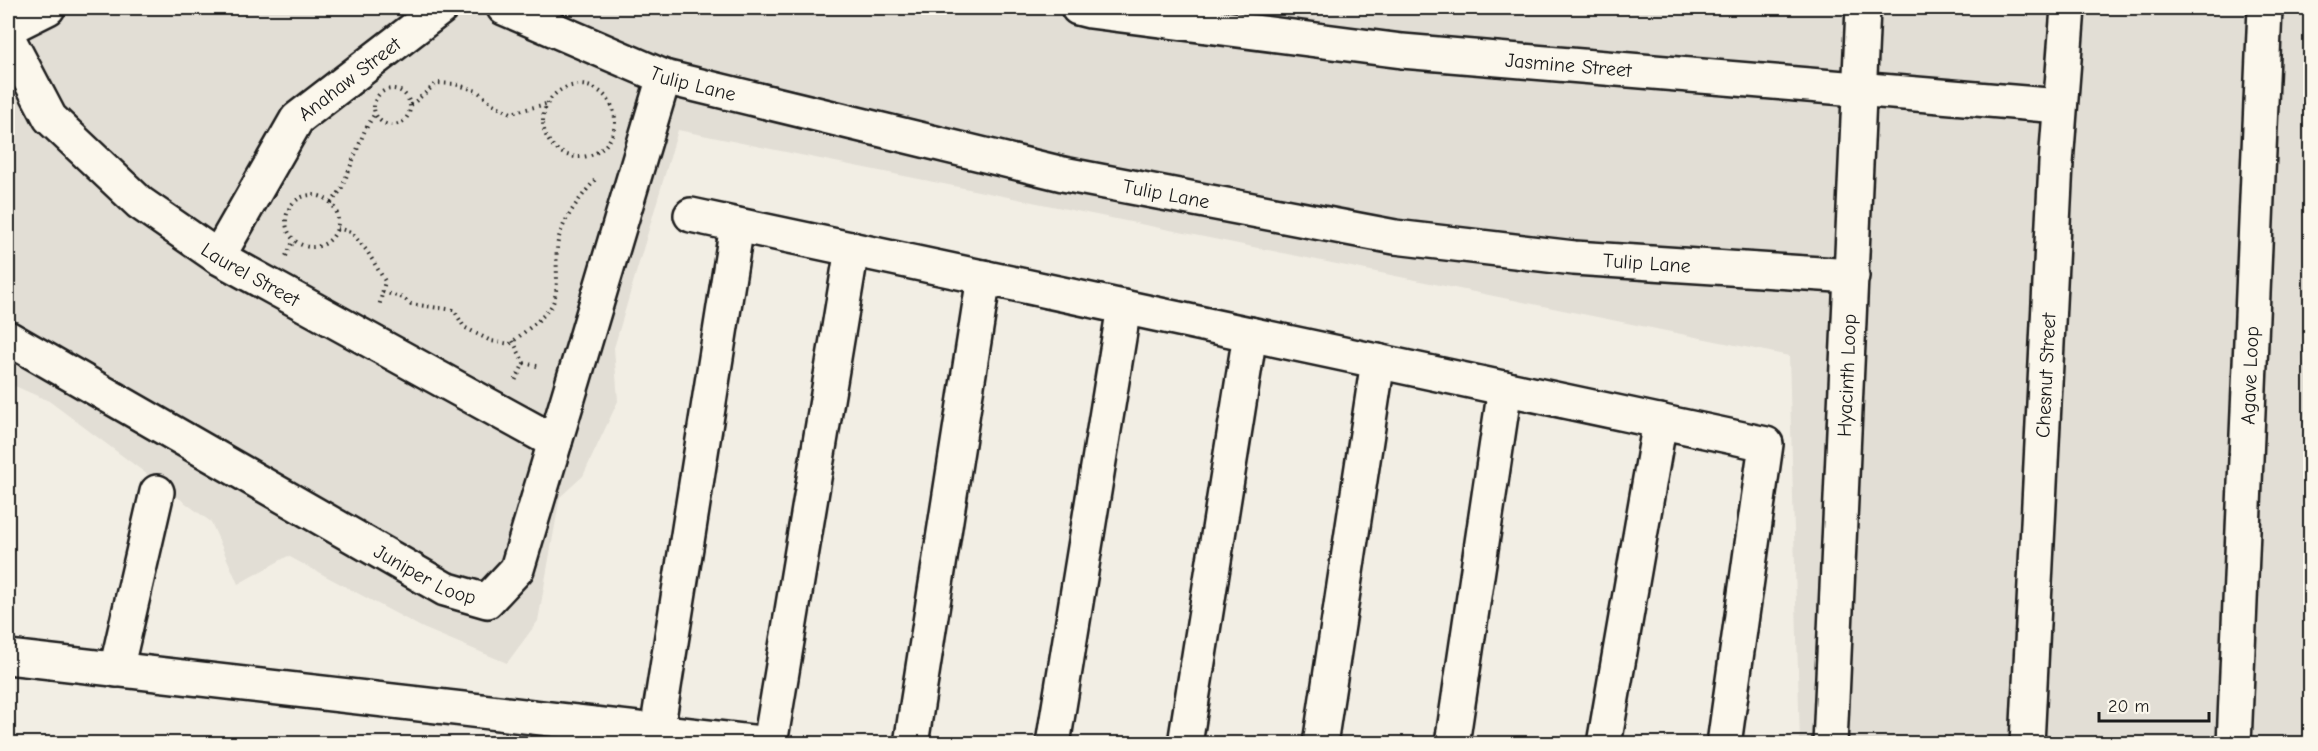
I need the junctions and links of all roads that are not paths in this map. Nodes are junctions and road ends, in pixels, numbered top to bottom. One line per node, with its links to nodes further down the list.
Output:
1 (48, 8): 8 (street)
2 (441, 8): 16 (street, Anahaw Street)
3 (504, 8): 10 (street, Tulip Lane)
4 (1078, 8): 11 (street, Jasmine Street)
5 (1863, 8): 11 (street, Hyacinth Loop)
6 (2068, 8): 12 (street, Chesnut Street)
7 (2265, 8): 40 (street, Agave Loop)
8 (8, 28)
9 (8, 38): 16 (street, Laurel Street)
10 (664, 77): 17 (street, Tulip Lane); 25 (street, Juniper Loop)
11 (1860, 89): 12 (street, Jasmine Street); 17 (street, Hyacinth Loop)
12 (2060, 106): 39 (street, Chesnut Street)
13 (691, 215): 14 (street)
14 (737, 225): 15 (street); 29 (street)
15 (852, 249): 18 (street); 30 (street)
16 (218, 257): 25 (street, Laurel Street)
17 (1852, 276): 38 (street, Hyacinth Loop)
18 (984, 277): 19 (street); 31 (street)
19 (1124, 307): 20 (street); 32 (street)
20 (1250, 334): 22 (street); 33 (street)
21 (8, 338): 25 (street, Juniper Loop)
22 (1378, 361): 23 (street); 34 (street)
23 (1504, 388): 24 (street); 35 (street)
24 (1660, 422): 36 (street); 37 (street)
25 (555, 442)
26 (157, 492): 28 (street)
27 (8, 657): 28 (street)
28 (116, 670): 29 (street)
29 (657, 731): 30 (street)
30 (770, 744)
31 (911, 744)
32 (1053, 744)
33 (1185, 744)
34 (1320, 744)
35 (1452, 744)
36 (1604, 744)
37 (1724, 744)
38 (1830, 744)
39 (2026, 744)
40 (2234, 744)

